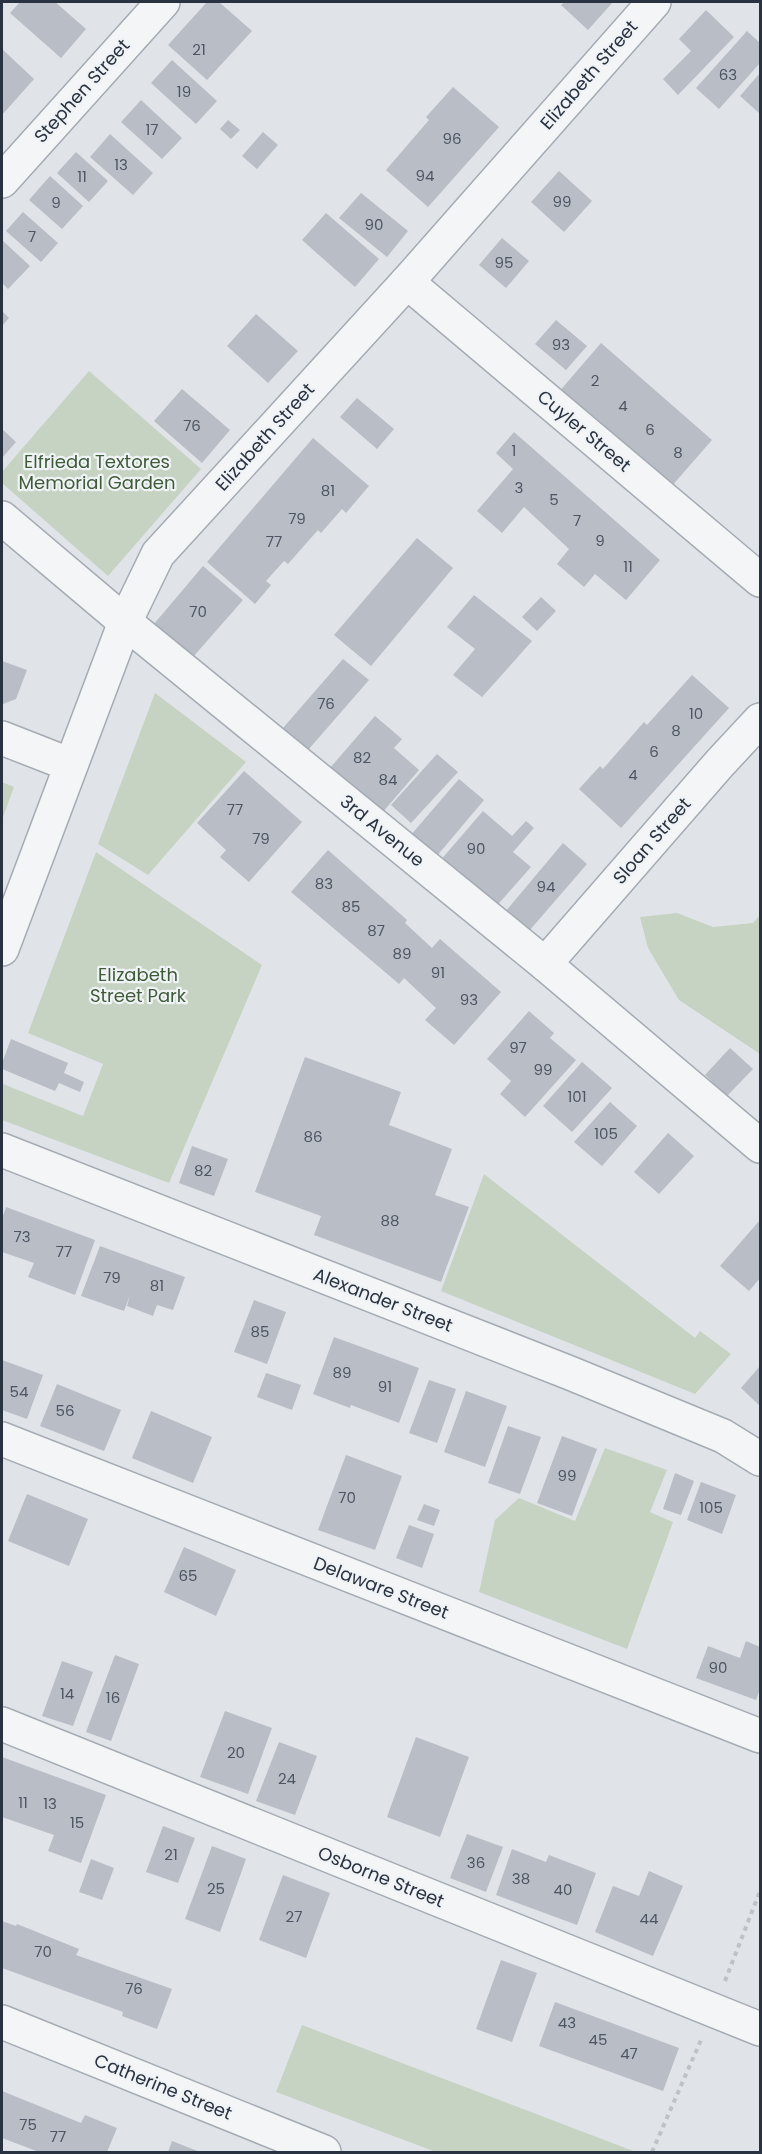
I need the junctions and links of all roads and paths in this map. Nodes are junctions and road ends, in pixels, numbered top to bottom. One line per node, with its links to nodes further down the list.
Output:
1 (163, 2): 3 (street, Stephen Street)
2 (654, 2): 4 (street, Elizabeth Street)
3 (2, 182)
4 (407, 282): 6 (street, Cuyler Street); 7 (street, Elizabeth Street)
5 (2, 518): 7 (street, 3rd Avenue)
6 (760, 580)
7 (125, 622): 10 (street, Elizabeth Street); 12 (street, 3rd Avenue)
8 (760, 720): 12 (street, Sloan Street)
9 (2, 738): 10 (street)
10 (71, 765): 11 (street, Elizabeth Street)
11 (2, 949)
12 (545, 964): 13 (street, 3rd Avenue)
13 (760, 1146)
14 (2, 1150): 16 (street, Alexander Street)
15 (2, 1439): 18 (street, Delaware Street)
16 (760, 1459)
17 (2, 1724): 22 (street, Osborne Street)
18 (760, 1736)
19 (760, 1891): 20 (path)
20 (724, 1983)
21 (2, 2022): 24 (street, Catherine Street)
22 (760, 2029)
23 (701, 2039): 25 (path)
24 (324, 2152)
25 (652, 2152)

